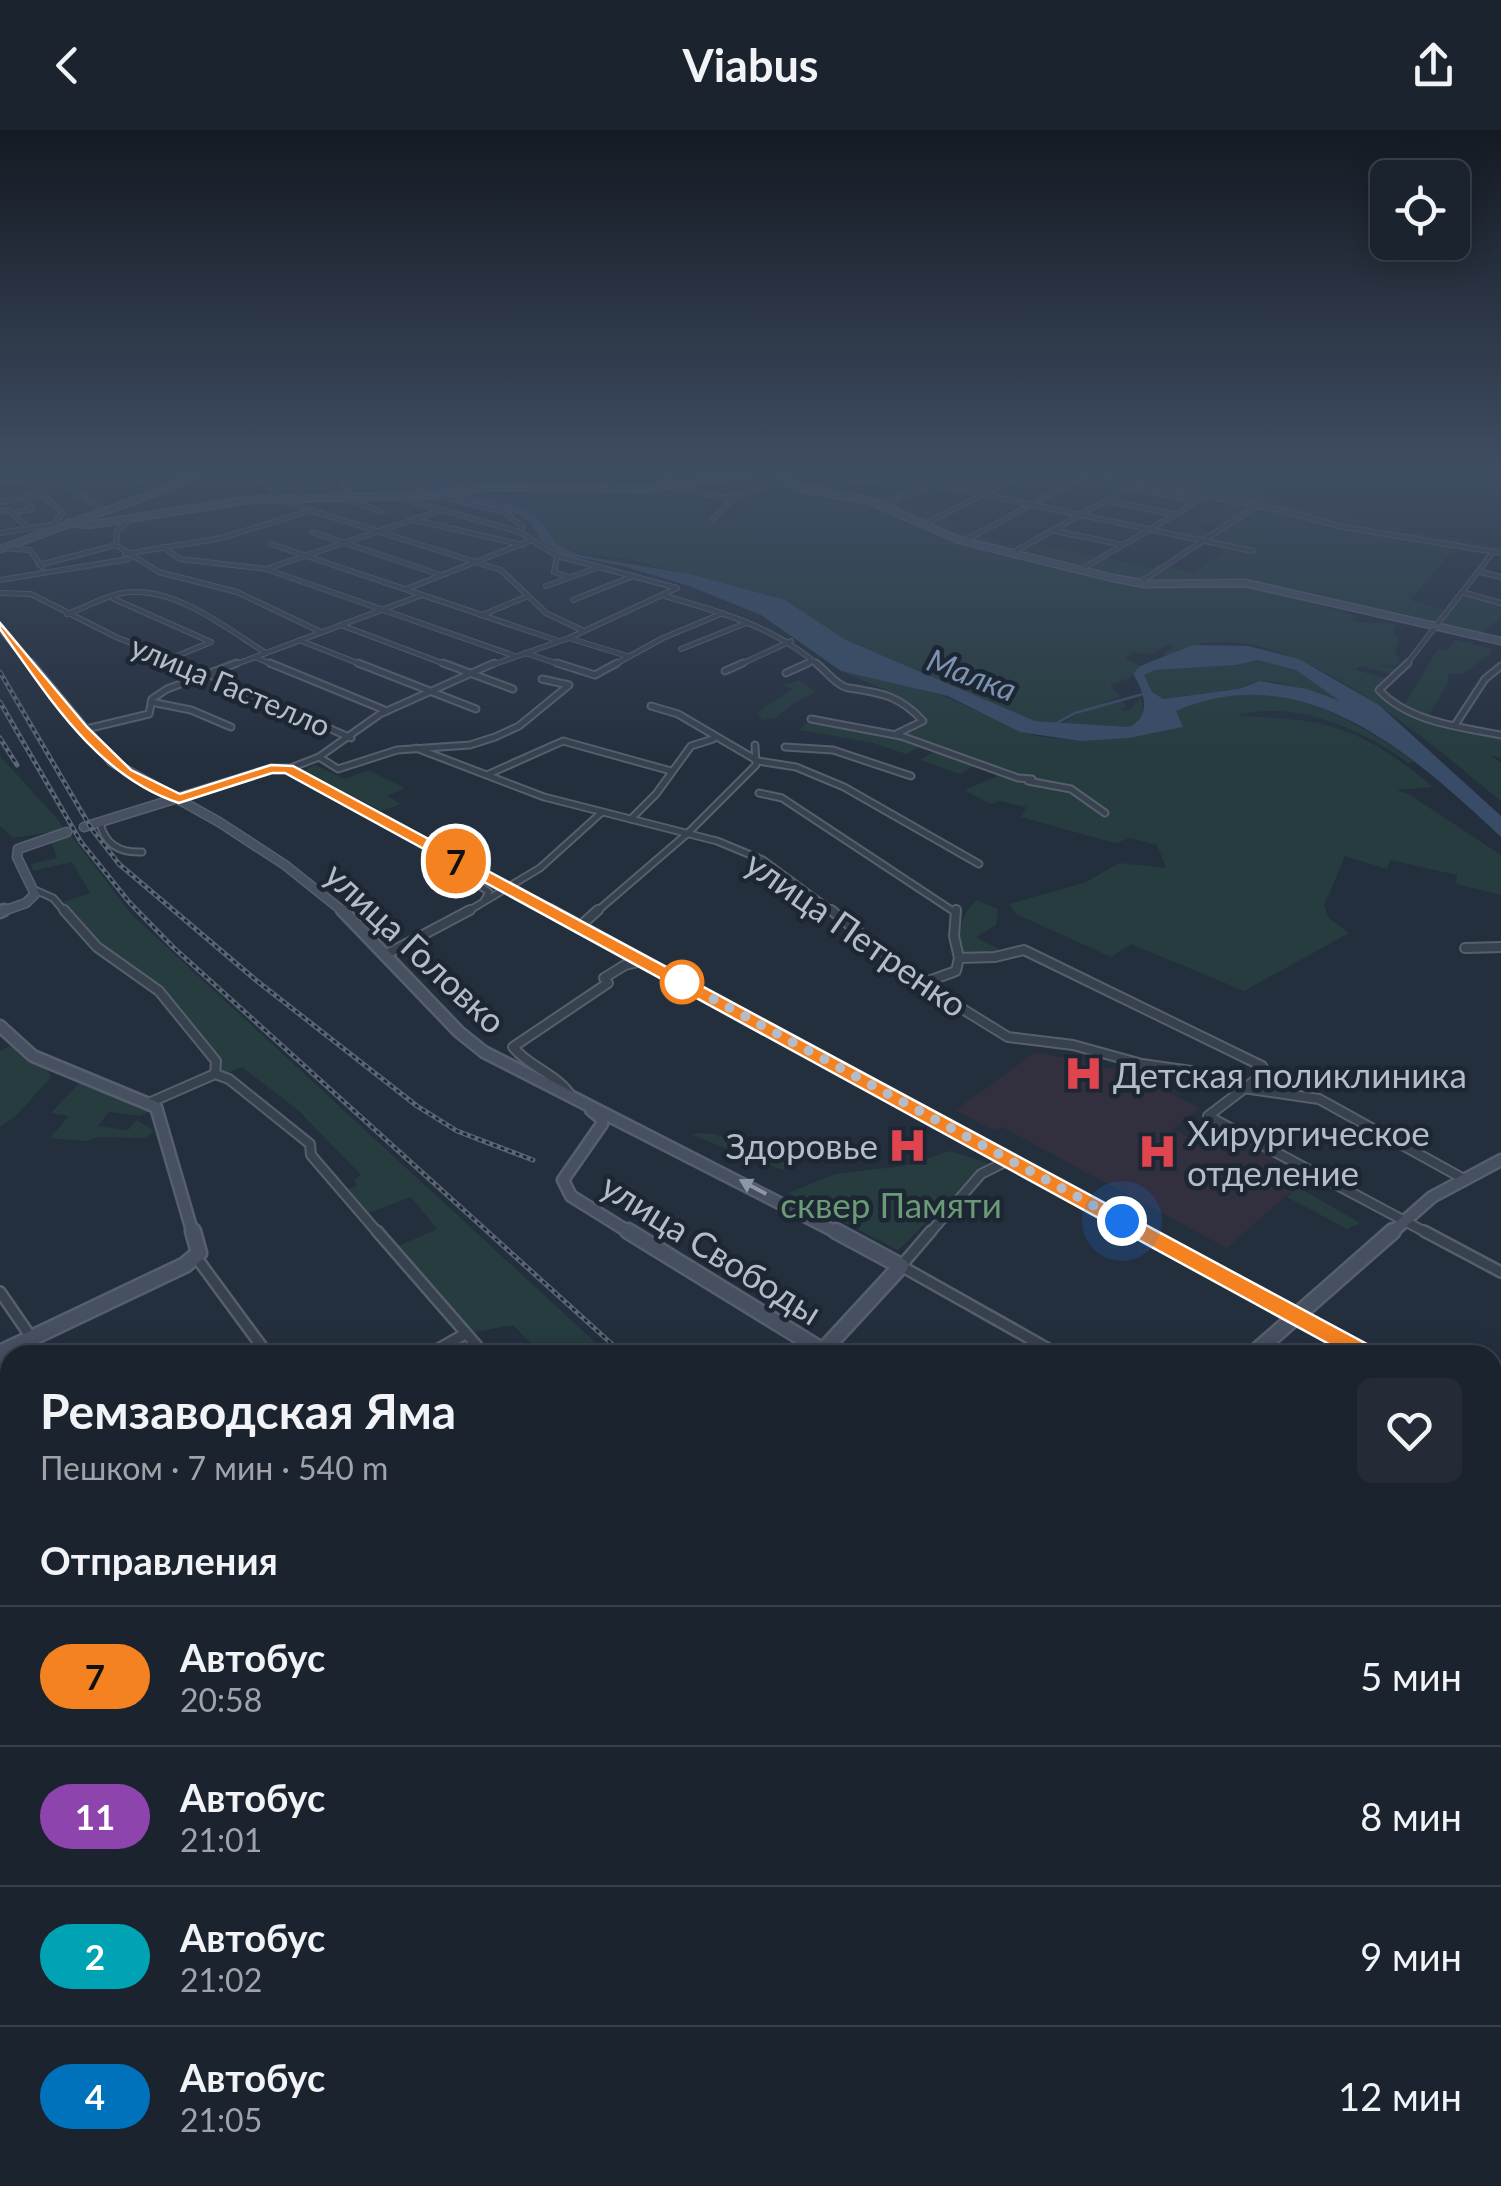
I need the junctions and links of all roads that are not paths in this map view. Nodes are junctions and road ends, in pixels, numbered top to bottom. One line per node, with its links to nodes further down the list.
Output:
1 (44, 569): 17 (street)
2 (71, 569): 17 (street)
3 (148, 569): 42 (street)
4 (266, 569): 34 (street)
5 (345, 569): 25 (street)
6 (423, 569): 18 (street)
7 (458, 569): 18 (street)
8 (493, 569): 29 (street)
9 (554, 569): 20 (street)
10 (593, 569): 20 (street)
11 (606, 569): 19 (street)
12 (1076, 569): 15 (street)
13 (1161, 569): 23 (street)
14 (1483, 569): 16 (street)
15 (1080, 570): 23 (street)
16 (1481, 572): 21 (street); 27 (street)
17 (49, 574): 22 (street)
18 (441, 575): 25 (street)
19 (633, 576): 30 (street); 32 (street)
20 (569, 577): 24 (street)
21 (1501, 577)
22 (0, 580)
23 (1139, 583): 40 (street)
24 (546, 586)
25 (406, 589): 28 (street)
26 (0, 592): 36 (street, улица Гастелло)
27 (1462, 592): 33 (street); 40 (street)
28 (422, 594): 34 (street); 37 (street)
29 (528, 596): 37 (street); 43 (street)
30 (666, 596): 35 (street); 43 (street)
31 (114, 598): 36 (street); 50 (street); 54 (street)
32 (573, 600)
33 (1501, 603)
34 (381, 610): 39 (street); 51 (street)
35 (724, 612): 38 (street); 52 (street)
36 (68, 614): 54 (street, улица Гастелло)
37 (482, 616): 48 (street)
38 (746, 622): 46 (street); 49 (street)
39 (341, 625): 42 (street); 60 (street)
40 (1433, 625): 47 (street); 69 (street)
41 (0, 627): 71 (street, улица Головко)
42 (321, 632): 45 (street)
43 (584, 632): 44 (street)
44 (569, 638): 48 (street); 52 (street)
45 (298, 640): 50 (street); 63 (street)
46 (790, 640): 55 (street); 57 (street)
47 (1501, 640)
48 (559, 641): 51 (street)
49 (681, 649)
50 (266, 652): 53 (street)
51 (514, 655): 52 (street); 60 (street)
52 (627, 656)
53 (254, 657): 59 (street); 67 (street)
54 (172, 658): 59 (street, улица Гастелло)
55 (812, 661): 58 (street); 72 (street)
56 (1501, 666): 69 (street)
57 (724, 671)
58 (786, 673)
59 (208, 674): 64 (street); 74 (street, улица Гастелло)
60 (472, 674): 62 (street); 63 (street)
61 (542, 679): 78 (street)
62 (513, 688)
63 (430, 692): 66 (street); 67 (street)
64 (151, 702): 70 (street); 71 (street)
65 (651, 706): 75 (street)
66 (476, 709)
67 (388, 711): 74 (street)
68 (811, 719): 72 (street)
69 (1455, 725): 73 (street)
70 (230, 726)
71 (82, 730): 88 (street, улица Головко)
72 (900, 736): 85 (street)
73 (1501, 736)
74 (351, 738): 79 (street)
75 (713, 739): 80 (street); 82 (street)
76 (755, 745): 80 (street)
77 (784, 747): 84 (street)
78 (416, 748): 79 (street); 83 (street, улица Петренко)
79 (319, 757): 81 (street)
80 (757, 760): 95 (street); 98 (street)
81 (288, 769): 88 (street); 97 (street)
82 (670, 771): 83 (street); 91 (street)
83 (488, 774): 89 (street, улица Петренко)
84 (912, 776)
85 (1022, 779): 86 (street); 90 (street)
86 (1032, 779)
87 (759, 792): 107 (street)
88 (179, 799): 92 (street); 106 (street, улица Головко)
89 (601, 812): 91 (street, улица Петренко); 100 (street)
90 (1105, 813)
91 (631, 819): 95 (street, улица Петренко)
92 (100, 823): 93 (street); 96 (street)
93 (84, 827)
94 (66, 832): 99 (street)
95 (688, 833): 103 (street); 109 (street, улица Петренко)
96 (142, 852)
97 (460, 863): 100 (street); 101 (street)
98 (979, 864)
99 (35, 890): 102 (street); 111 (street)
100 (509, 890): 101 (street); 103 (street)
101 (481, 905): 106 (street)
102 (0, 912)
103 (578, 928): 108 (street)
104 (1501, 947): 105 (street)
105 (1465, 948)
106 (385, 955): 113 (street, улица Головко)
107 (959, 958): 109 (street); 112 (street)
108 (642, 961): 113 (street); 115 (street)
109 (922, 984): 112 (street, улица Петренко)
110 (0, 1026): 114 (street)
111 (214, 1074): 114 (street); 124 (street)
112 (1242, 1088): 117 (street, улица Петренко); 118 (street)
113 (571, 1097): 120 (street, улица Головко, one-way to 113); 130 (street, улица Свободы)
114 (150, 1102): 119 (street)
115 (1007, 1160): 120 (street); 123 (street)
116 (1501, 1160): 117 (street)
117 (1462, 1178): 118 (street)
118 (1405, 1219): 121 (street); 123 (street)
119 (196, 1258): 125 (street); 127 (street)
120 (900, 1266): 131 (street); 132 (street, улица Головко)
121 (1501, 1272)
122 (0, 1292): 125 (street)
123 (1296, 1313): 133 (street); 134 (street)
124 (466, 1334): 128 (street); 129 (street)
125 (31, 1337): 126 (street)
126 (16, 1345)
127 (261, 1345)
128 (446, 1345)
129 (476, 1345)
130 (810, 1345)
131 (832, 1345)
132 (1041, 1345)
133 (1262, 1345)
134 (1351, 1345)

